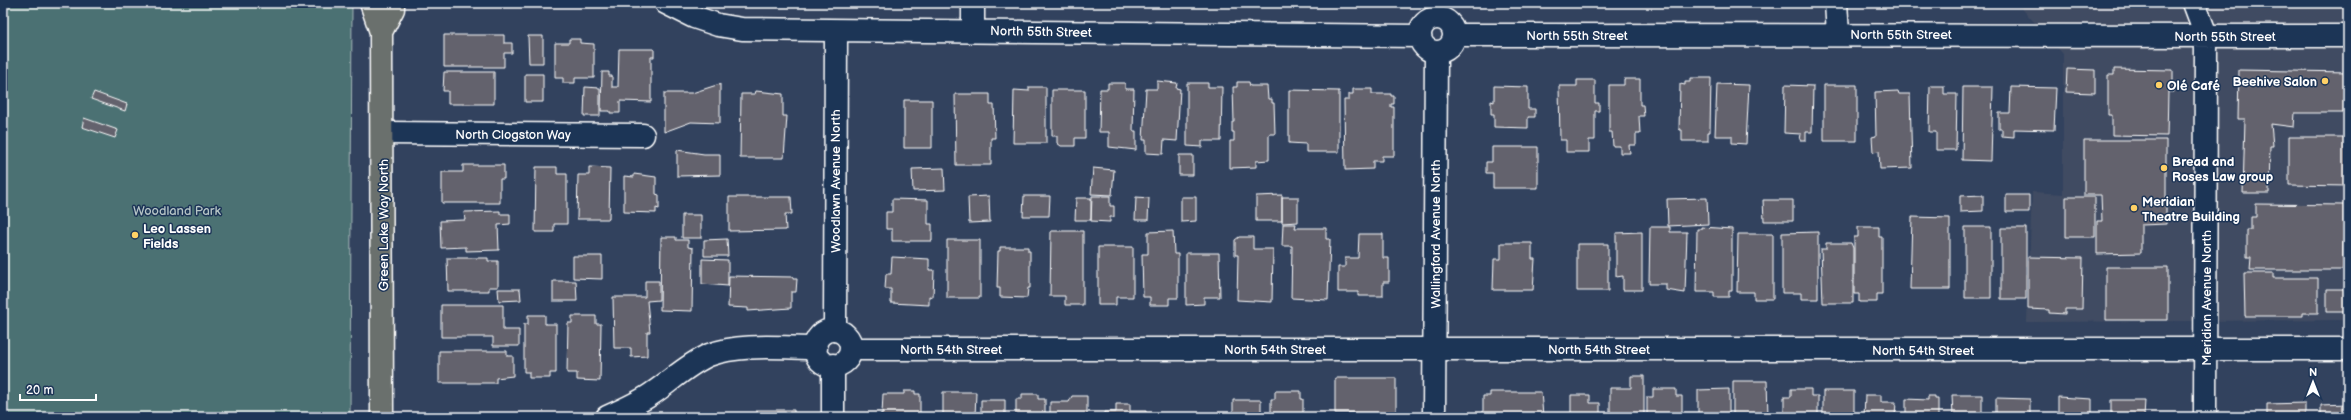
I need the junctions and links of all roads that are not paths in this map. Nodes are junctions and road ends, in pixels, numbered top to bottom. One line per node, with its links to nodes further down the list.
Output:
1 (371, 3): 10 (main road, Green Lake Way North)
2 (393, 3): 10 (main road, Green Lake Way North)
3 (972, 3): 8 (street)
4 (1836, 3): 11 (street)
5 (2194, 3): 13 (street)
6 (670, 4): 9 (street, North 55th Street)
7 (1438, 10): 12 (street); 14 (street)
8 (972, 30): 9 (street, North 55th Street); 14 (street, North 55th Street)
9 (836, 31): 19 (street, Woodlawn Avenue North)
10 (382, 32): 17 (main road, Green Lake Way North)
11 (1838, 34): 12 (street, North 55th Street); 13 (street, North 55th Street)
12 (1454, 35): 16 (street)
13 (2206, 35): 15 (street, North 55th Street); 23 (street, Meridian Avenue North)
14 (1420, 36): 16 (street)
15 (2348, 36)
16 (1436, 52): 22 (street, Wallingford Avenue North)
17 (383, 133): 18 (street, North Clogston Way); 26 (main road, Green Lake Way North)
18 (643, 134)
19 (835, 330): 20 (street); 21 (street)
20 (816, 348): 25 (street); 27 (street)
21 (851, 349): 22 (street, North 54th Street); 25 (street)
22 (1435, 349): 23 (street, North 54th Street); 29 (street, Wallingford Avenue North)
23 (2206, 349): 24 (street, North 54th Street); 30 (street, Meridian Avenue North)
24 (2348, 349)
25 (833, 365): 28 (street)
26 (382, 417)
27 (607, 417)
28 (833, 417)
29 (1434, 417)
30 (2206, 417)

